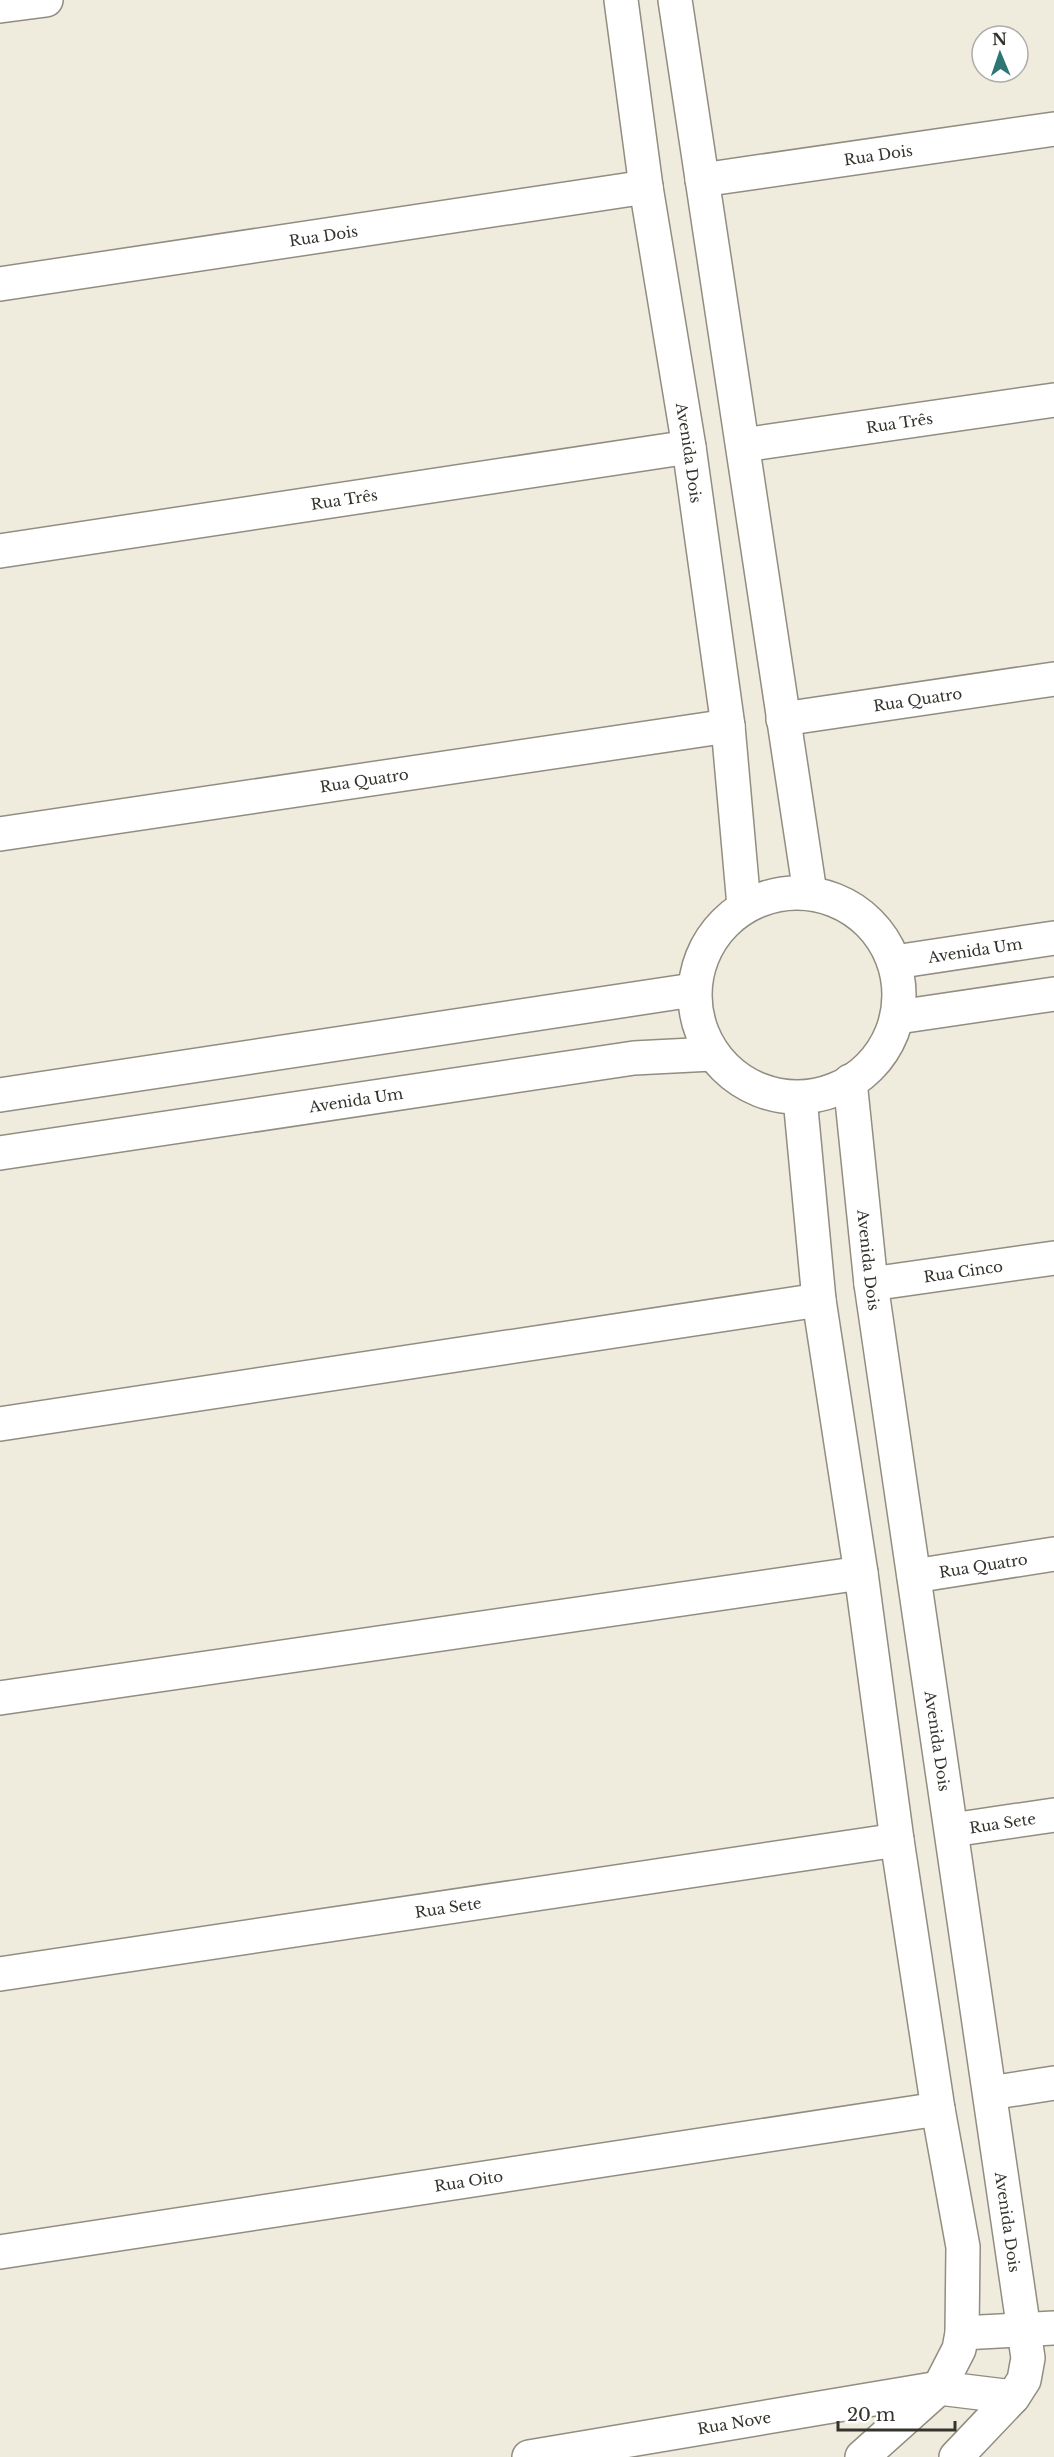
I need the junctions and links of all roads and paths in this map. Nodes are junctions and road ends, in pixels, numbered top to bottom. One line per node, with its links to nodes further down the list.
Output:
1 (46, 0): 4 (street)
2 (621, 0): 7 (street, Avenida Dois)
3 (675, 0): 6 (street)
4 (0, 6)
5 (1054, 129): 6 (street, Rua Dois)
6 (702, 180): 10 (street)
7 (646, 187): 8 (street, Rua Dois); 11 (street, Avenida Dois)
8 (0, 284)
9 (1054, 400): 10 (street, Rua Três)
10 (743, 446): 14 (street)
11 (689, 447): 12 (street, Rua Três); 15 (street, Avenida Dois)
12 (0, 551)
13 (1054, 679): 14 (street, Rua Quatro)
14 (783, 719): 17 (street)
15 (728, 726): 16 (street, Rua Quatro); 18 (street, Avenida Dois)
16 (0, 834)
17 (810, 893): 18 (street); 20 (street)
18 (744, 906): 21 (street)
19 (1054, 938): 20 (street, Avenida Um)
20 (895, 962): 23 (street)
21 (693, 990): 24 (street); 26 (street)
22 (1054, 994): 23 (street)
23 (898, 1017): 25 (street)
24 (712, 1054): 27 (street); 28 (street, Avenida Um)
25 (850, 1081): 27 (street); 30 (street, Avenida Dois)
26 (0, 1095)
27 (800, 1098): 31 (street)
28 (0, 1153)
29 (1054, 1258): 30 (street, Rua Cinco)
30 (871, 1284): 35 (street, Avenida Dois)
31 (819, 1300): 32 (street); 34 (street)
32 (0, 1425)
33 (1054, 1554): 35 (street, Rua Quatro)
34 (861, 1573): 36 (street); 39 (street)
35 (914, 1576): 38 (street, Avenida Dois)
36 (0, 1698)
37 (1054, 1815): 38 (street, Rua Sete)
38 (952, 1830): 42 (street, Avenida Dois)
39 (897, 1840): 40 (street, Rua Sete); 43 (street)
40 (0, 1974)
41 (1054, 2083): 42 (street)
42 (990, 2093): 45 (street, Avenida Dois)
43 (938, 2109): 44 (street, Rua Oito); 46 (street)
44 (0, 2252)
45 (1039, 2330): 46 (street); 48 (street, Avenida Dois)
46 (962, 2333): 47 (street)
47 (939, 2388): 48 (street, Rua Nove); 49 (street, Rua Nove); 50 (street)
48 (1013, 2397): 51 (street, Avenida Dois)
49 (529, 2457)
50 (862, 2457)
51 (956, 2457)

